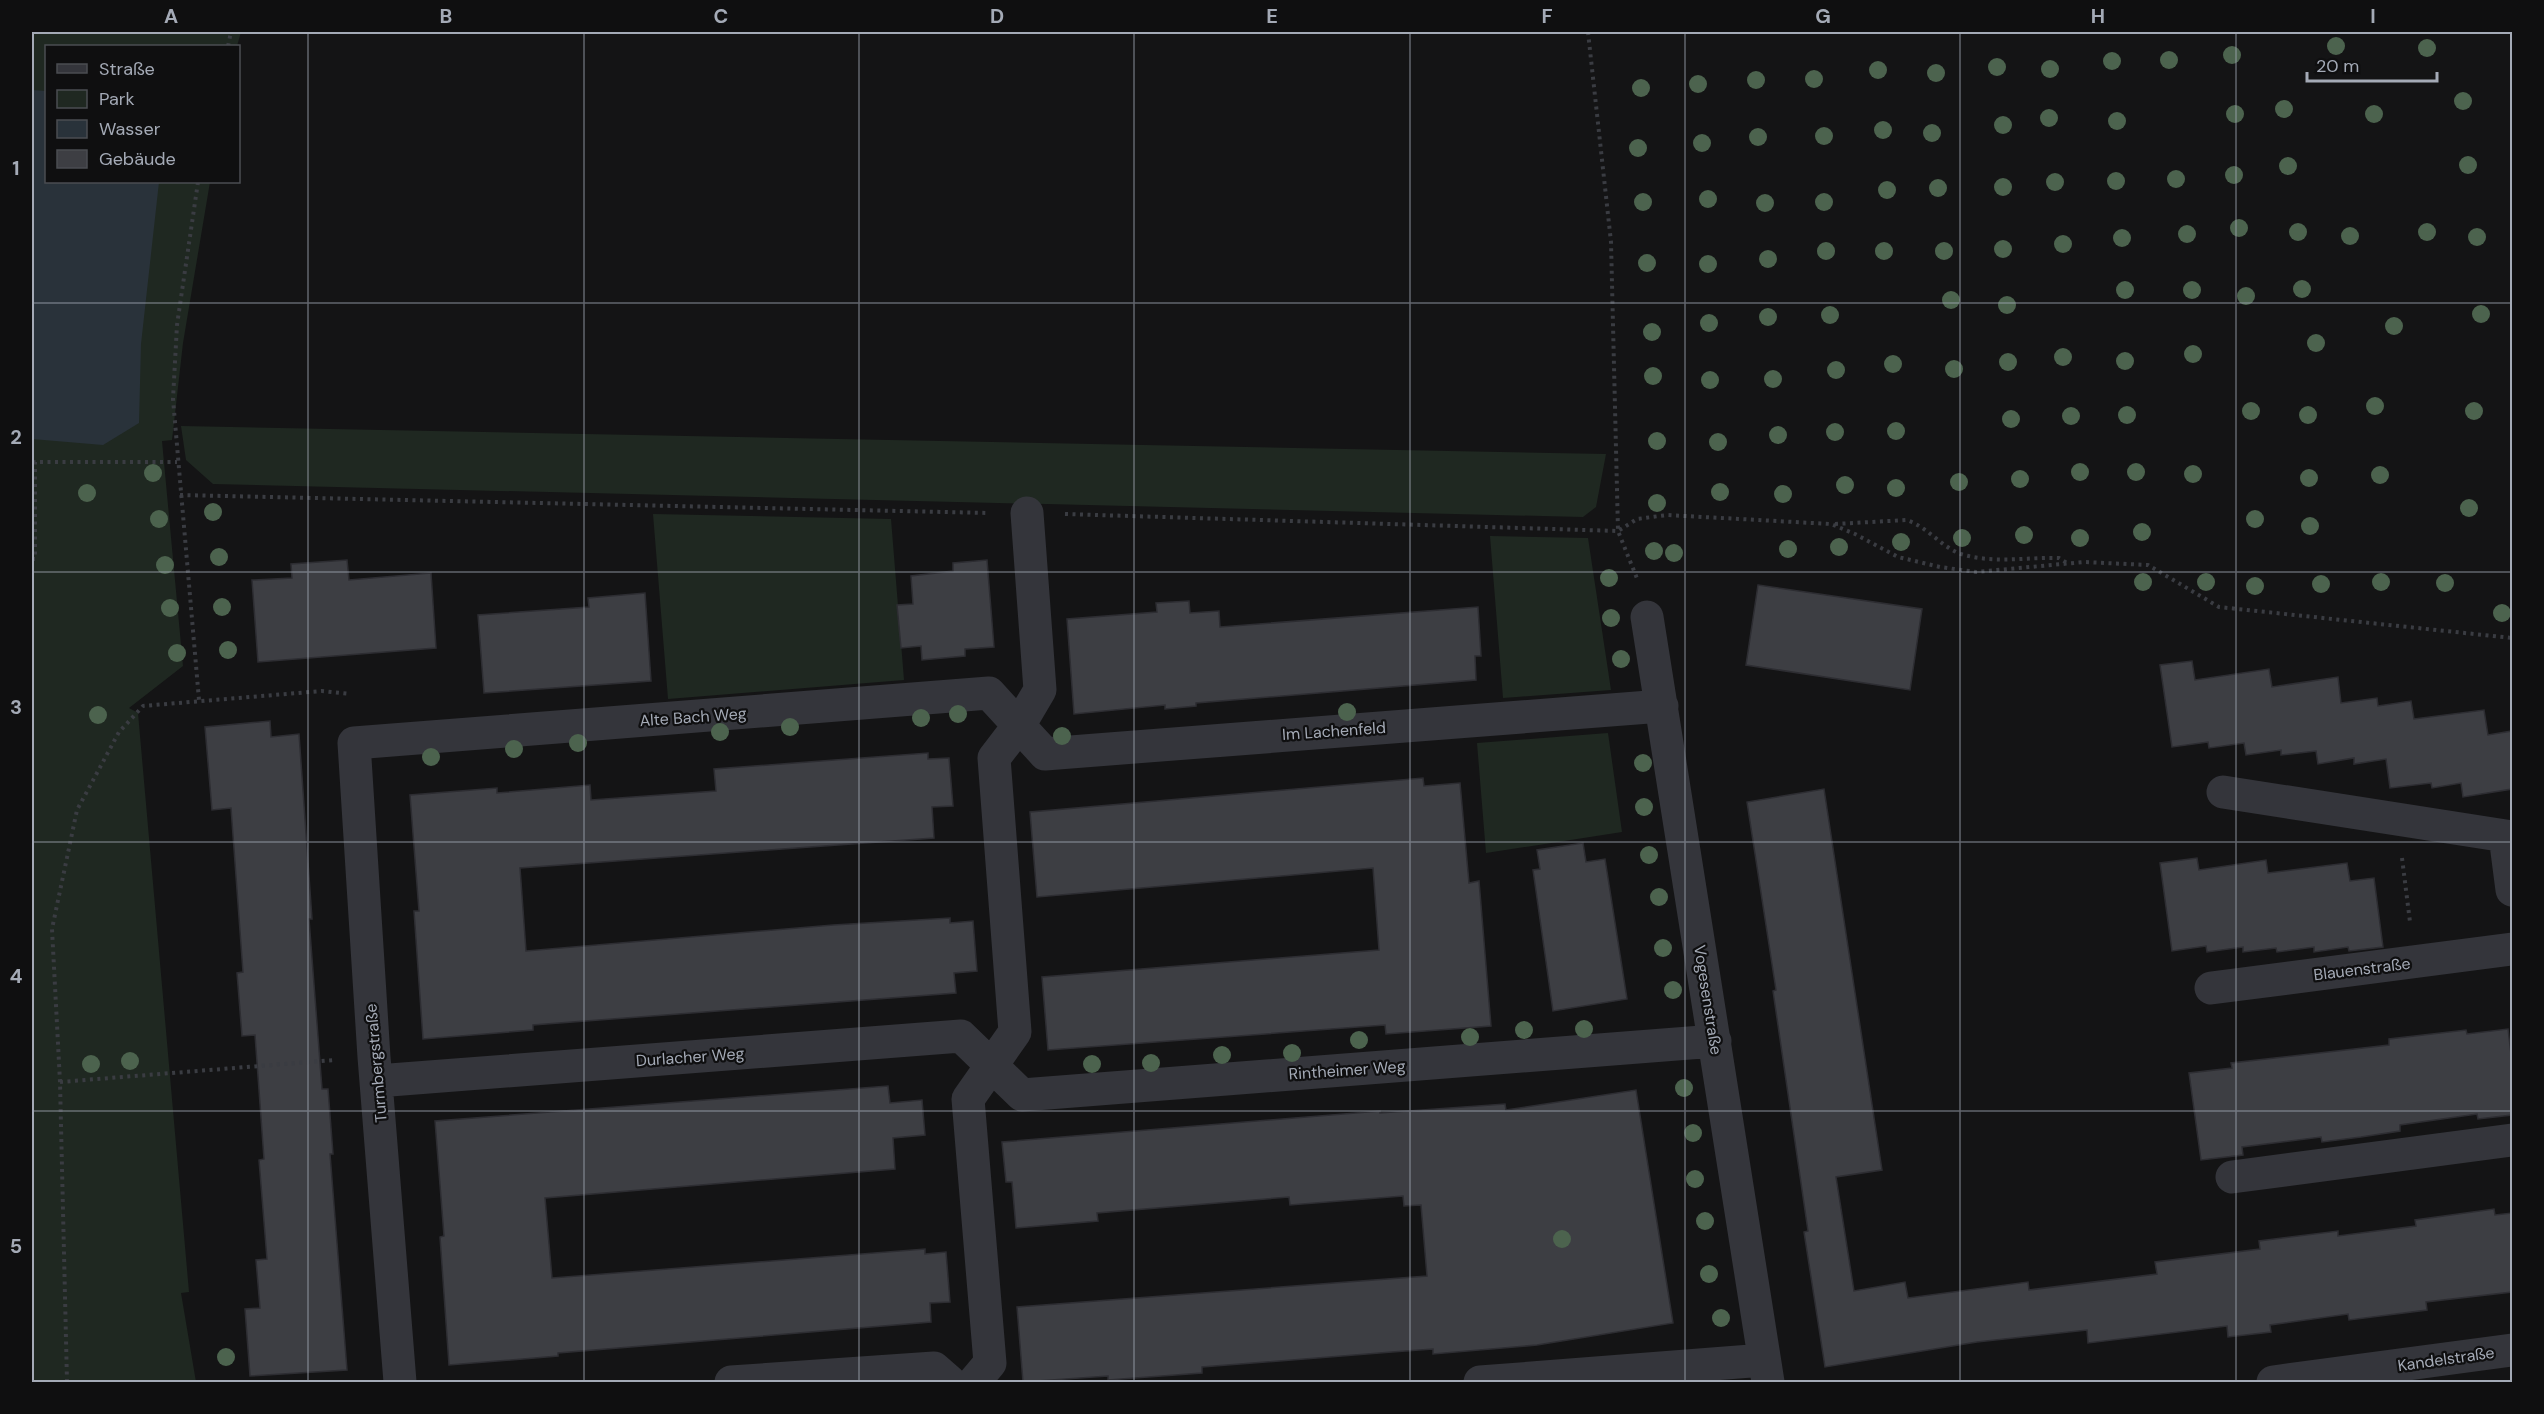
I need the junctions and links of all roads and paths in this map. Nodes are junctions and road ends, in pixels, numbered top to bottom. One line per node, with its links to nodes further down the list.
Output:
1 (1588, 32): 7 (path)
2 (198, 183): 3 (path)
3 (177, 462): 4 (path); 8 (path)
4 (180, 495): 5 (path); 14 (path)
5 (1028, 513): 7 (path); 16 (street)
6 (1831, 524): 7 (path); 9 (path); 9 (path)
7 (1618, 531): 10 (path)
8 (32, 559)
9 (2067, 563): 12 (path)
10 (1635, 572)
11 (1647, 617): 15 (street, Vogesenstraße)
12 (2512, 638)
13 (350, 694): 14 (path)
14 (199, 700): 28 (path)
15 (1662, 706): 16 (street, Im Lachenfeld); 25 (street, Vogesenstraße)
16 (1020, 724): 17 (street, Alte Bach Weg); 26 (street)
17 (354, 743): 27 (street, Turmbergstraße)
18 (2223, 792): 19 (street)
19 (2397, 819): 20 (street); 23 (path)
20 (2509, 837): 21 (street)
21 (2512, 890)
22 (2512, 949): 23 (street, Blauenstraße)
23 (2415, 962): 24 (street, Blauenstraße)
24 (2211, 988)
25 (1714, 1041): 26 (street, Rintheimer Weg); 32 (street, Vogesenstraße)
26 (991, 1065): 27 (street, Durlacher Weg); 37 (street)
27 (376, 1069): 28 (path); 34 (street, Turmbergstraße)
28 (60, 1082): 33 (path)
29 (2512, 1140): 30 (street)
30 (2232, 1177)
31 (2512, 1350): 39 (street, Kandelstraße)
32 (1766, 1371): 38 (street)
33 (67, 1383)
34 (400, 1383)
35 (731, 1383): 36 (street)
36 (950, 1383)
37 (974, 1383)
38 (1480, 1383)
39 (2273, 1383)

